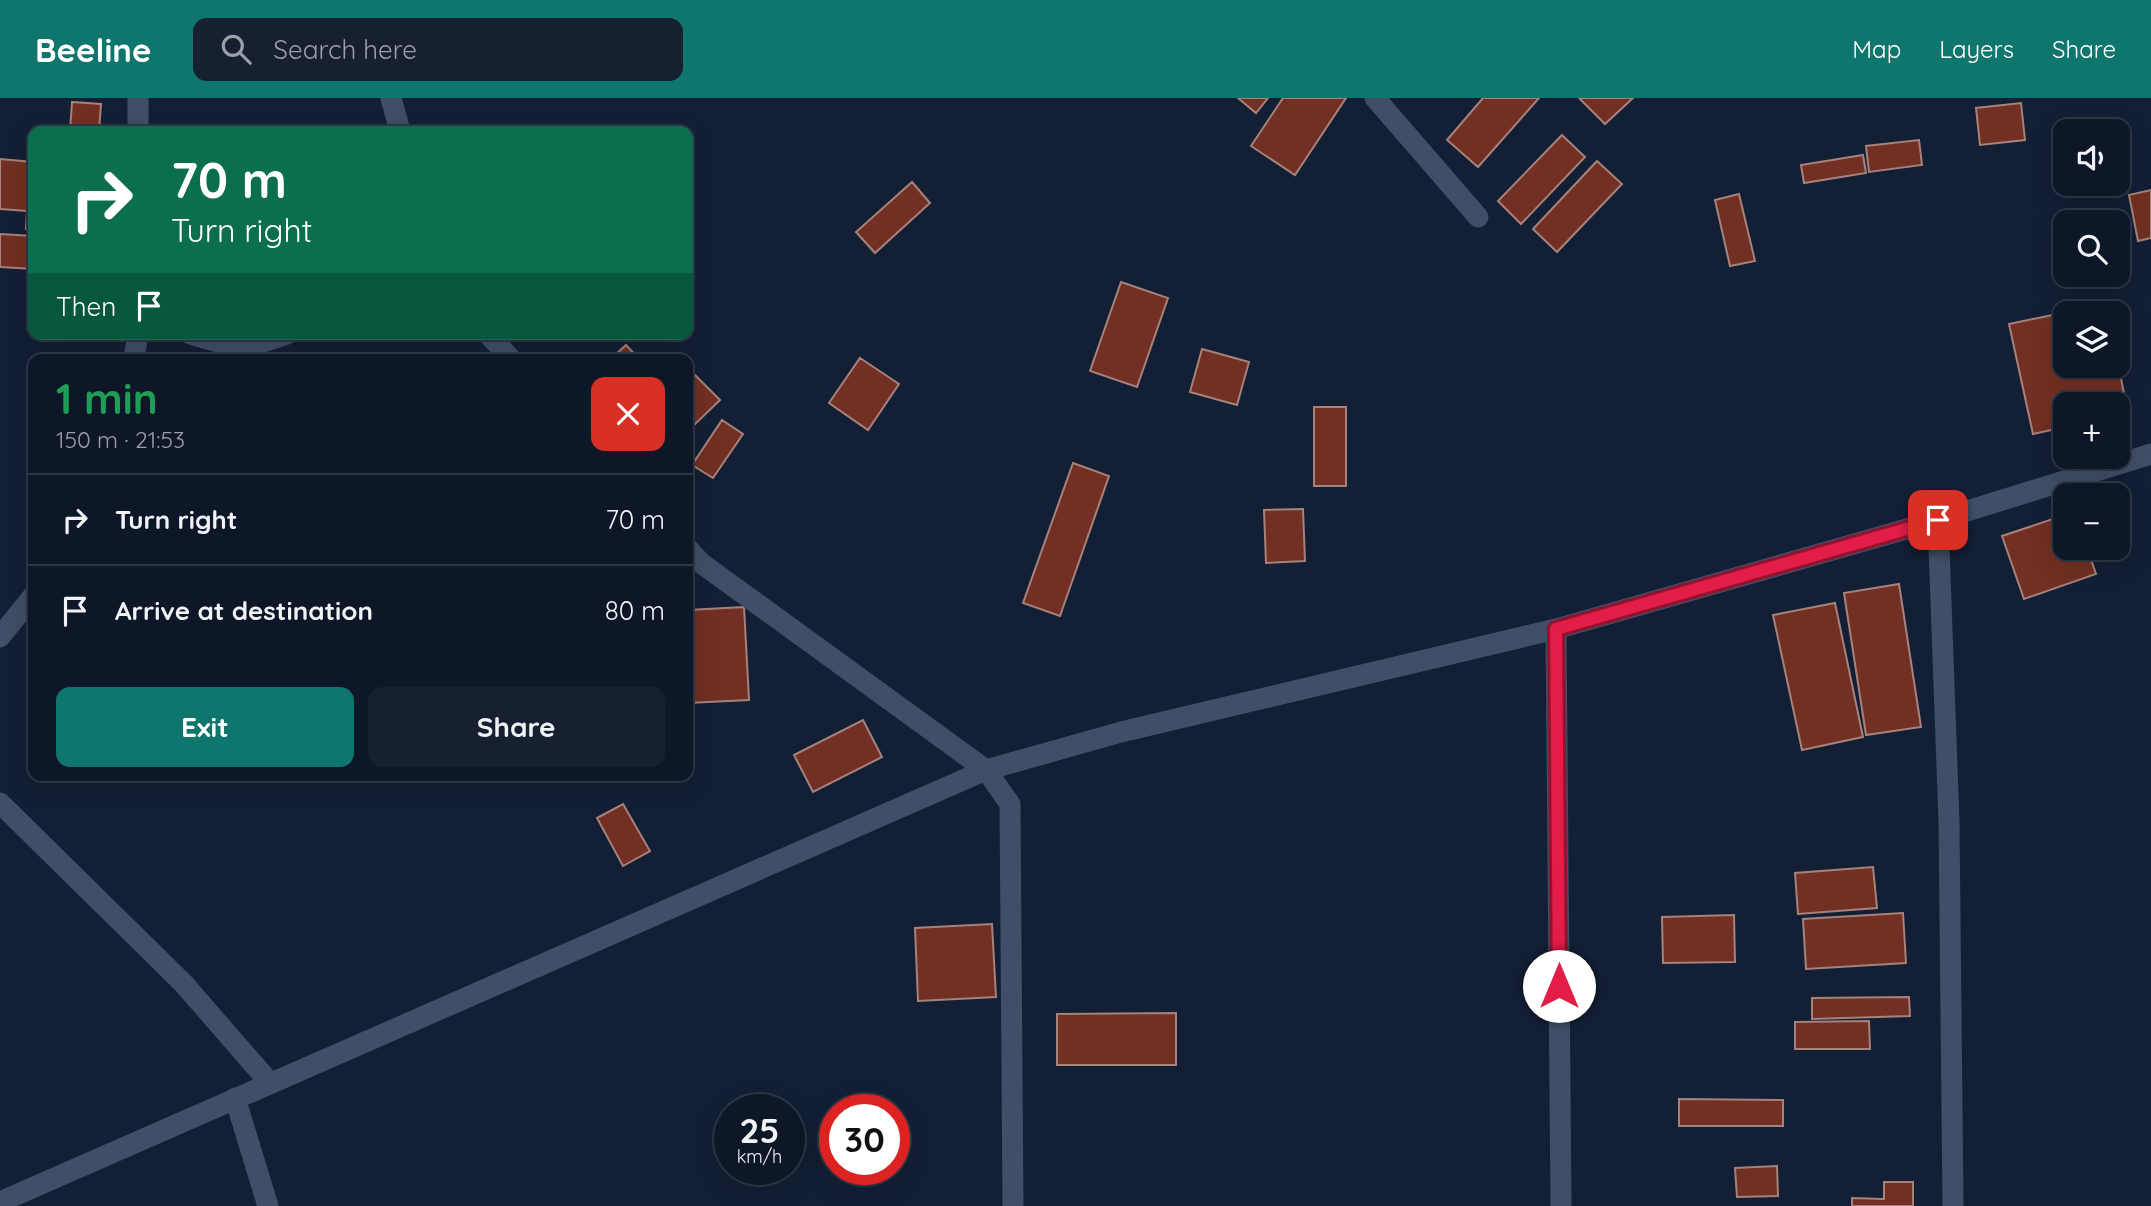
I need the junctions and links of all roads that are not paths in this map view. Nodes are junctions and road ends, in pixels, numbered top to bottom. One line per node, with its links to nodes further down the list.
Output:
1 (138, 98): 4 (street)
2 (391, 98): 5 (street)
3 (1375, 98): 6 (street)
4 (138, 126)
5 (399, 126)
6 (1478, 217)
7 (211, 340): 8 (street)
8 (269, 340)
9 (494, 340): 10 (street)
10 (506, 354)
11 (2151, 454): 12 (street)
12 (1938, 520): 15 (street); 25 (street)
13 (693, 554): 17 (street)
14 (28, 602): 16 (street)
15 (1556, 629): 17 (street); 24 (street)
16 (0, 637)
17 (986, 770): 19 (street); 23 (street)
18 (0, 803): 19 (street)
19 (271, 1083): 20 (street)
20 (235, 1098): 21 (street); 22 (street)
21 (0, 1202)
22 (268, 1206)
23 (1013, 1206)
24 (1560, 1206)
25 (1953, 1206)

